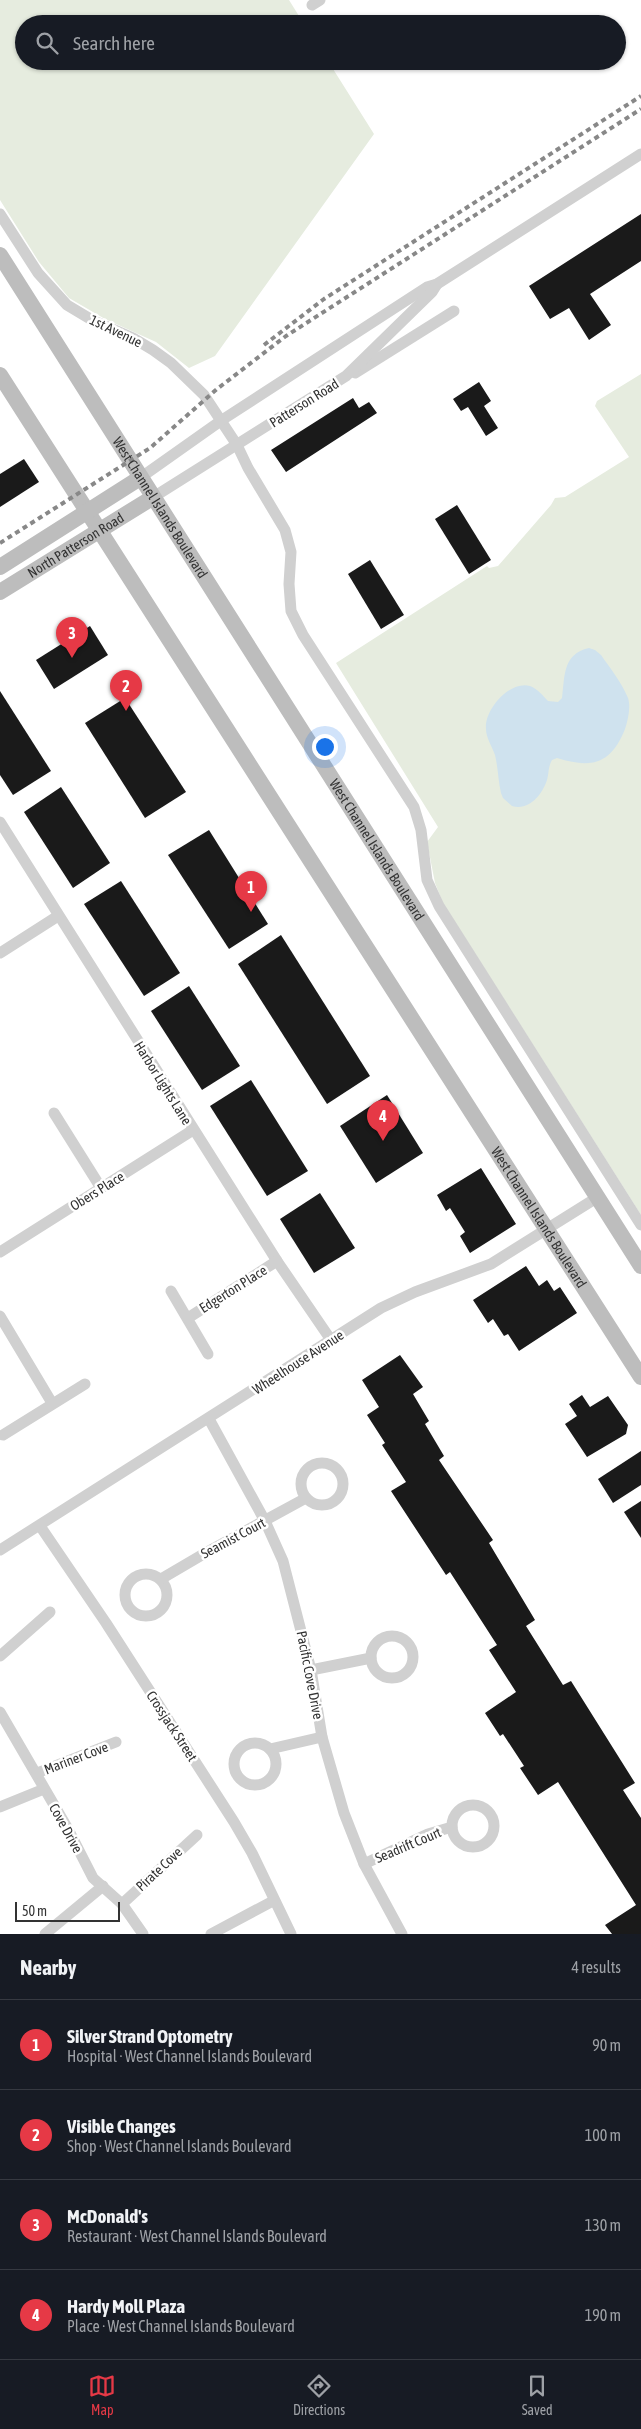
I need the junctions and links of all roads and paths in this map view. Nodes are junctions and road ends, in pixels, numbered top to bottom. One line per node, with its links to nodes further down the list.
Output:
1 (641, 154): 4 (street, Patterson Road)
2 (0, 214): 8 (street, 1st Avenue)
3 (0, 255): 10 (main road, West Channel Islands Boulevard)
4 (437, 284): 7 (street, Patterson Road); 8 (street, Patterson Road)
5 (454, 311): 7 (street)
6 (0, 375): 12 (main road, West Channel Islands Boulevard)
7 (346, 376): 9 (street, Patterson Road)
8 (222, 420): 9 (street, 1st Avenue); 10 (street, Patterson Road)
9 (237, 444): 11 (street, Patterson Road); 24 (street, 1st Avenue)
10 (140, 478): 11 (main road, West Channel Islands Boulevard); 12 (main road, North Patterson Road)
11 (152, 498): 13 (main road, North Patterson Road); 23 (main road, West Channel Islands Boulevard)
12 (86, 512): 13 (main road, West Channel Islands Boulevard); 14 (main road, North Patterson Road)
13 (98, 531): 15 (main road, North Patterson Road); 25 (main road, West Channel Islands Boulevard)
14 (0, 567)
15 (0, 592)
16 (0, 822): 17 (street, Harbor Lights Lane)
17 (5, 839): 18 (street, Harbor Lights Lane)
18 (58, 916): 19 (street); 21 (street, Harbor Lights Lane)
19 (0, 953)
20 (54, 1113): 22 (street)
21 (193, 1130): 22 (street, Obers Place); 27 (street, Harbor Lights Lane)
22 (101, 1188): 26 (street, Obers Place)
23 (598, 1197): 25 (street, Wheelhouse Avenue); 28 (main road, West Channel Islands Boulevard)
24 (641, 1225)
25 (548, 1230): 32 (street, Wheelhouse Avenue); 34 (main road, West Channel Islands Boulevard)
26 (0, 1252)
27 (277, 1261): 31 (street, Edgerton Place); 32 (street, Harbor Lights Lane)
28 (641, 1266)
29 (171, 1292): 31 (street, Edgerton Place)
30 (0, 1316): 36 (street)
31 (188, 1318): 33 (street, Edgerton Place)
32 (331, 1340): 37 (street, Wheelhouse Avenue)
33 (208, 1354)
34 (641, 1378)
35 (85, 1384): 36 (street)
36 (52, 1403): 38 (street)
37 (209, 1419): 40 (street, Pacific Cove Drive); 41 (street, Wheelhouse Avenue)
38 (3, 1435)
39 (306, 1498): 40 (street, Seamist Court)
40 (265, 1521): 43 (street, Seamist Court); 47 (street, Pacific Cove Drive)
41 (40, 1526): 42 (street, Wheelhouse Avenue); 59 (street, Crossjack Street)
42 (4, 1548)
43 (161, 1579)
44 (50, 1612): 45 (street)
45 (0, 1656)
46 (371, 1658): 47 (street)
47 (311, 1670): 49 (street, Pacific Cove Drive)
48 (0, 1712): 52 (street, Cove Drive)
49 (322, 1737): 51 (street); 57 (street, Pacific Cove Drive)
50 (116, 1742): 52 (street, Mariner Cove)
51 (270, 1749)
52 (37, 1773): 53 (street, Cove Drive)
53 (44, 1789): 54 (street); 58 (street, Cove Drive)
54 (0, 1807)
55 (452, 1827): 57 (street, Seadrift Court)
56 (197, 1835): 60 (street, Pirate Cove)
57 (364, 1864): 65 (street, Pacific Cove Drive)
58 (103, 1886): 60 (street, Cove Drive); 61 (street)
59 (273, 1901): 63 (street); 64 (street, Crossjack Street)
60 (122, 1904): 62 (street, Cove Drive)
61 (45, 1934)
62 (143, 1934)
63 (211, 1934)
64 (290, 1934)
65 (402, 1934)

